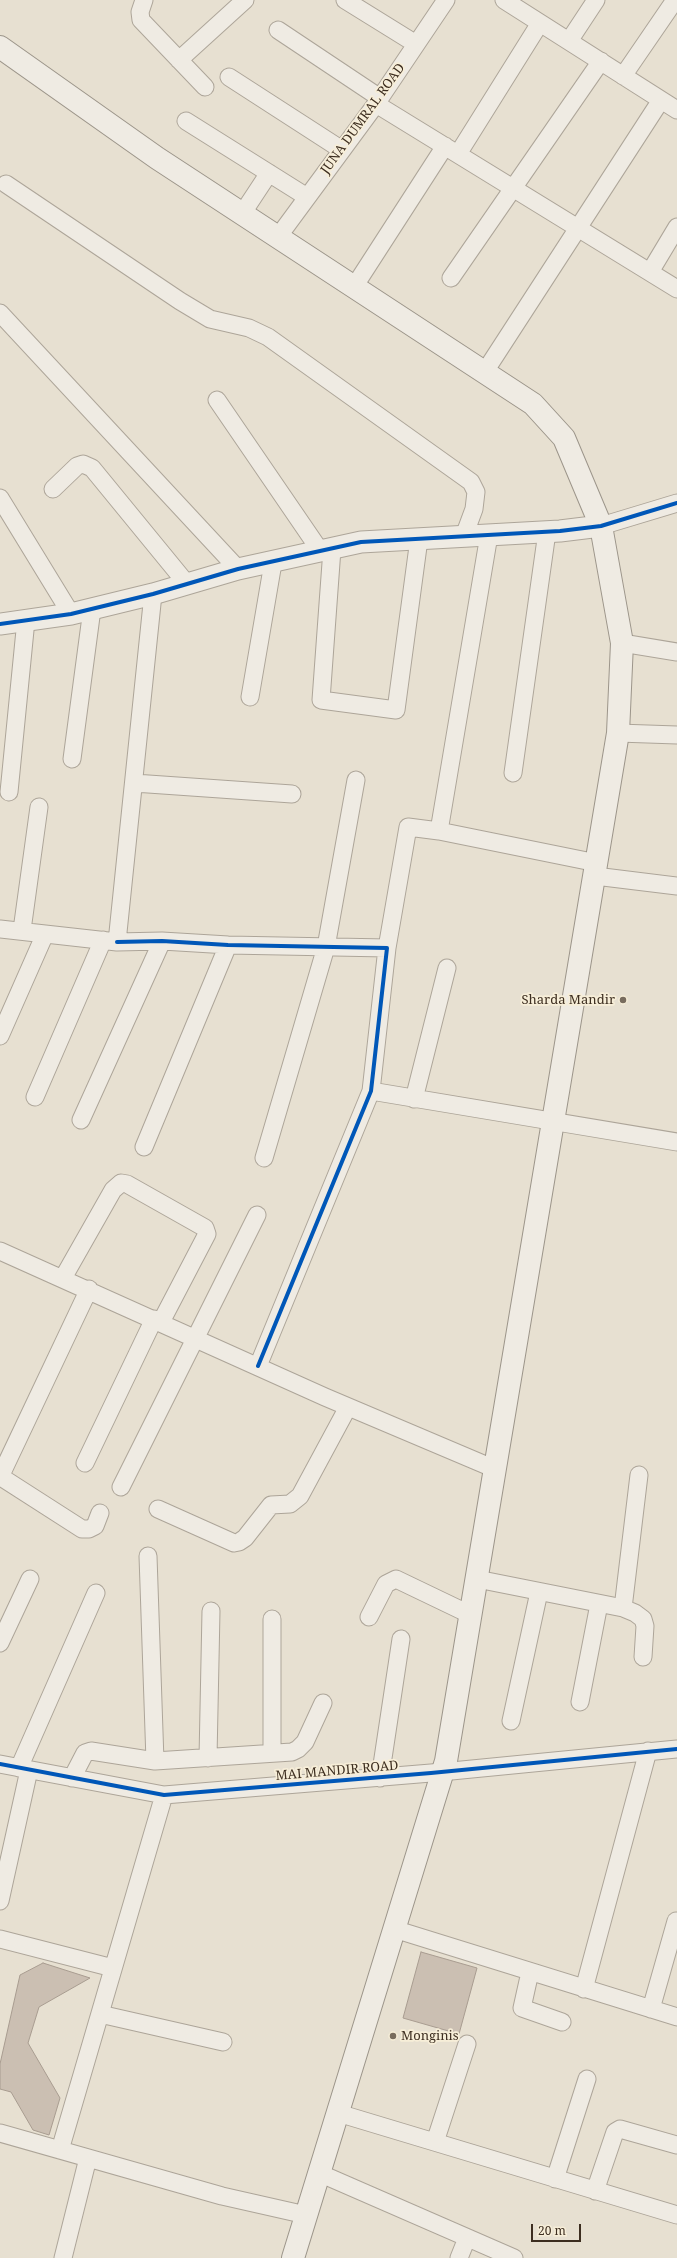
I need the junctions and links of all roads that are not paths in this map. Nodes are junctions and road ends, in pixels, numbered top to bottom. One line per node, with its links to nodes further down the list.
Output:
1 (144, 0): 13 (street)
2 (245, 0): 13 (street)
3 (345, 0): 11 (street)
4 (446, 0): 11 (street, JUNA DUMRAL ROAD)
5 (596, 0): 10 (street)
6 (676, 0): 15 (street)
7 (510, 1): 8 (street)
8 (540, 23): 10 (street); 23 (street)
9 (278, 30): 19 (street)
10 (569, 41): 14 (street)
11 (416, 44): 19 (street, JUNA DUMRAL ROAD)
12 (0, 47): 28 (main road)
13 (178, 60): 17 (street)
14 (601, 61): 15 (street); 26 (street)
15 (623, 76): 18 (street)
16 (229, 77): 22 (street)
17 (206, 87)
18 (661, 100): 20 (street); 30 (street)
19 (378, 101): 22 (street, JUNA DUMRAL ROAD); 23 (street)
20 (677, 110)
21 (186, 121): 24 (street)
22 (342, 150): 27 (street, JUNA DUMRAL ROAD)
23 (452, 150): 26 (street); 34 (street)
24 (269, 173): 27 (street); 28 (street)
25 (6, 184): 45 (street)
26 (514, 189): 30 (street); 33 (street)
27 (307, 198): 31 (street, JUNA DUMRAL ROAD)
28 (242, 214): 31 (main road)
29 (677, 227): 32 (street)
30 (578, 229): 32 (street); 37 (street)
31 (278, 238): 34 (main road)
32 (650, 272): 35 (street)
33 (451, 278)
34 (354, 287): 37 (main road)
35 (677, 289)
36 (0, 313): 49 (street)
37 (484, 372): 42 (main road)
38 (217, 400): 47 (street)
39 (53, 489): 50 (street)
40 (0, 498): 53 (street)
41 (677, 503): 42 (street)
42 (601, 526): 43 (street); 56 (main road)
43 (548, 532): 44 (street); 62 (street)
44 (489, 535): 45 (street); 68 (street)
45 (464, 536): 46 (street)
46 (419, 539): 47 (street); 47 (street)
47 (326, 550): 48 (street)
48 (273, 563): 49 (street); 58 (street)
49 (238, 569): 50 (street)
50 (187, 584): 51 (street)
51 (153, 594): 52 (street); 64 (street)
52 (92, 609): 53 (street); 61 (street)
53 (71, 614): 54 (street)
54 (26, 620): 55 (street); 65 (street)
55 (0, 624)
56 (622, 643): 57 (street); 59 (main road)
57 (677, 652)
58 (250, 697)
59 (618, 733): 60 (street); 69 (main road)
60 (677, 735)
61 (72, 759)
62 (513, 773)
63 (356, 780): 77 (street)
64 (134, 783): 66 (street); 74 (street)
65 (9, 792)
66 (292, 794)
67 (39, 808): 72 (street)
68 (439, 831): 69 (street); 78 (street)
69 (596, 870): 70 (street); 85 (main road)
70 (677, 886)
71 (0, 929): 72 (street)
72 (22, 930): 73 (street)
73 (45, 934): 74 (street); 80 (street)
74 (110, 941): 75 (street); 82 (street)
75 (162, 941): 76 (street); 84 (street)
76 (228, 945): 77 (street); 87 (street)
77 (326, 947): 78 (street); 88 (street)
78 (388, 948): 81 (street)
79 (447, 968): 83 (street)
80 (0, 1036)
81 (371, 1091): 83 (street); 95 (street)
82 (35, 1097)
83 (414, 1098): 85 (street)
84 (81, 1120)
85 (554, 1123): 86 (street); 98 (main road)
86 (677, 1142)
87 (144, 1147)
88 (264, 1158)
89 (257, 1215): 94 (street)
90 (0, 1251): 91 (street)
91 (63, 1278): 92 (street); 93 (street)
92 (89, 1289): 93 (street); 100 (street)
93 (158, 1321): 94 (street); 97 (street)
94 (194, 1338): 95 (street); 101 (street)
95 (258, 1366): 96 (street)
96 (348, 1407): 98 (street); 102 (street)
97 (86, 1463)
98 (495, 1469): 106 (main road)
99 (639, 1475): 110 (street)
100 (0, 1477): 103 (street)
101 (121, 1487)
102 (158, 1509)
103 (100, 1512)
104 (148, 1556): 125 (street)
105 (30, 1579): 116 (street)
106 (477, 1579): 107 (street); 112 (main road)
107 (539, 1592): 109 (street); 120 (street)
108 (96, 1593): 127 (street)
109 (599, 1604): 110 (street); 118 (street)
110 (623, 1608): 117 (street)
111 (211, 1611): 124 (street)
112 (470, 1615): 113 (street); 128 (main road)
113 (368, 1617)
114 (272, 1618): 123 (street)
115 (401, 1639): 130 (street)
116 (0, 1643)
117 (643, 1657)
118 (580, 1702)
119 (323, 1703): 123 (street)
120 (511, 1721)
121 (677, 1748): 122 (street, MAI MANDIR ROAD)
122 (648, 1751): 128 (street, MAI MANDIR ROAD); 138 (street)
123 (272, 1753): 124 (street)
124 (208, 1758): 125 (street)
125 (154, 1761): 129 (street)
126 (0, 1764): 127 (street, MAI MANDIR ROAD)
127 (24, 1769): 129 (street, MAI MANDIR ROAD); 132 (street)
128 (442, 1772): 130 (street, MAI MANDIR ROAD); 134 (main road)
129 (72, 1778): 131 (street, MAI MANDIR ROAD)
130 (380, 1778): 131 (street, MAI MANDIR ROAD)
131 (164, 1795): 136 (street)
132 (0, 1900)
133 (676, 1921): 139 (street)
134 (394, 1929): 137 (street); 146 (main road)
135 (0, 1939): 136 (street)
136 (113, 1968): 140 (street)
137 (530, 1972): 138 (street); 142 (street)
138 (584, 1989): 139 (street)
139 (652, 2009): 141 (street)
140 (100, 2014): 143 (street); 150 (street)
141 (677, 2017)
142 (562, 2022)
143 (223, 2042)
144 (467, 2044): 148 (street)
145 (587, 2079): 153 (street)
146 (338, 2113): 148 (street); 152 (main road)
147 (0, 2133): 150 (street)
148 (435, 2142): 153 (street)
149 (677, 2145): 154 (street)
150 (60, 2150): 151 (street)
151 (88, 2158): 155 (street); 158 (street)
152 (319, 2173): 155 (main road); 157 (street)
153 (555, 2179): 154 (street)
154 (595, 2191): 156 (street)
155 (306, 2214): 159 (main road)
156 (677, 2215)
157 (468, 2238): 160 (street); 161 (street)
158 (62, 2258)
159 (293, 2258)
160 (459, 2258)
161 (514, 2258)

